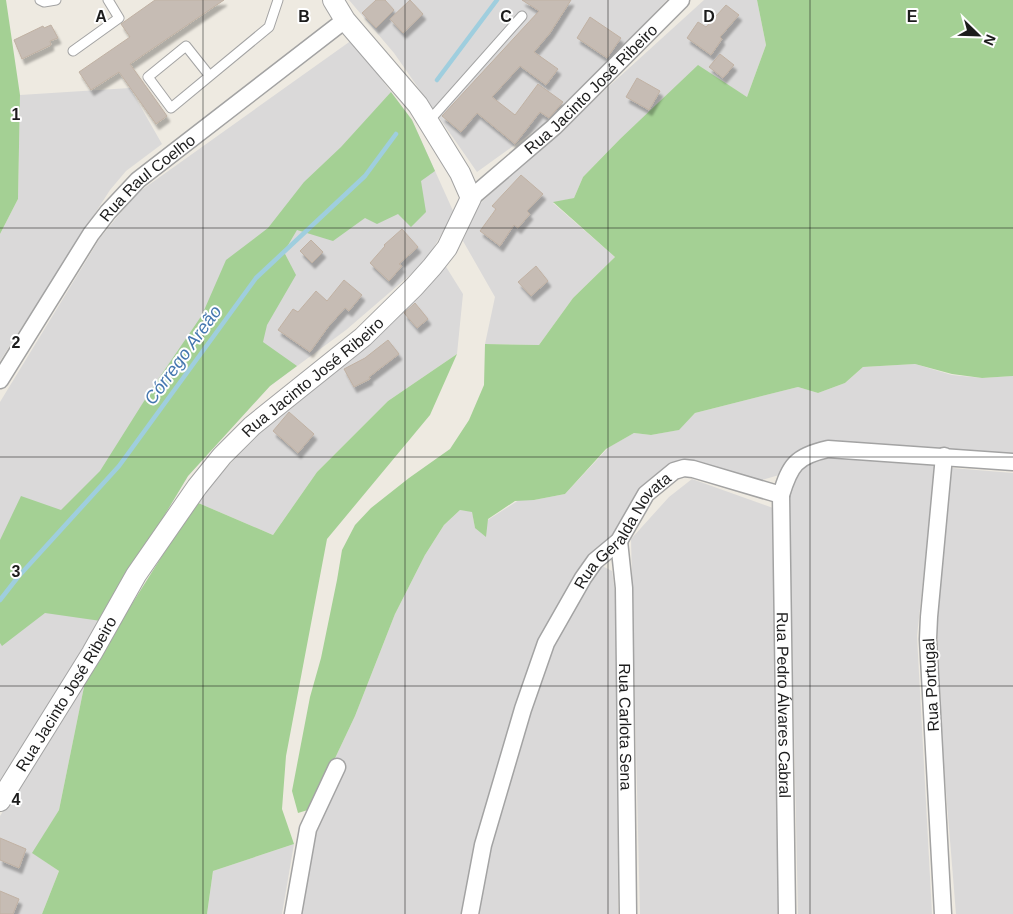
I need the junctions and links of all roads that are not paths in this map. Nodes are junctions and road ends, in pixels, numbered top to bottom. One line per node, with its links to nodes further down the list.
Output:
1 (40, 0): 2 (lane)
2 (56, 0)
3 (108, 0): 9 (lane)
4 (278, 0): 10 (lane)
5 (332, 0): 8 (street)
6 (681, 0): 12 (street, Rua Jacinto José Ribeiro)
7 (522, 16): 11 (lane)
8 (345, 20): 11 (street); 13 (street, Rua Raul Coelho)
9 (73, 51)
10 (209, 75): 10 (lane)
11 (428, 122): 12 (street)
12 (471, 198): 19 (street, Rua Jacinto José Ribeiro)
13 (0, 380)
14 (944, 456): 15 (street); 16 (street); 24 (street, Rua Portugal)
15 (1013, 462)
16 (781, 496): 17 (street, Rua Geralda Novata); 23 (street, Rua Pedro Álvares Cabral)
17 (619, 542): 21 (street, Rua Geralda Novata); 22 (street, Rua Carlota Sena)
18 (337, 767): 20 (street)
19 (0, 801)
20 (293, 914)
21 (470, 914)
22 (628, 914)
23 (787, 914)
24 (943, 914)

